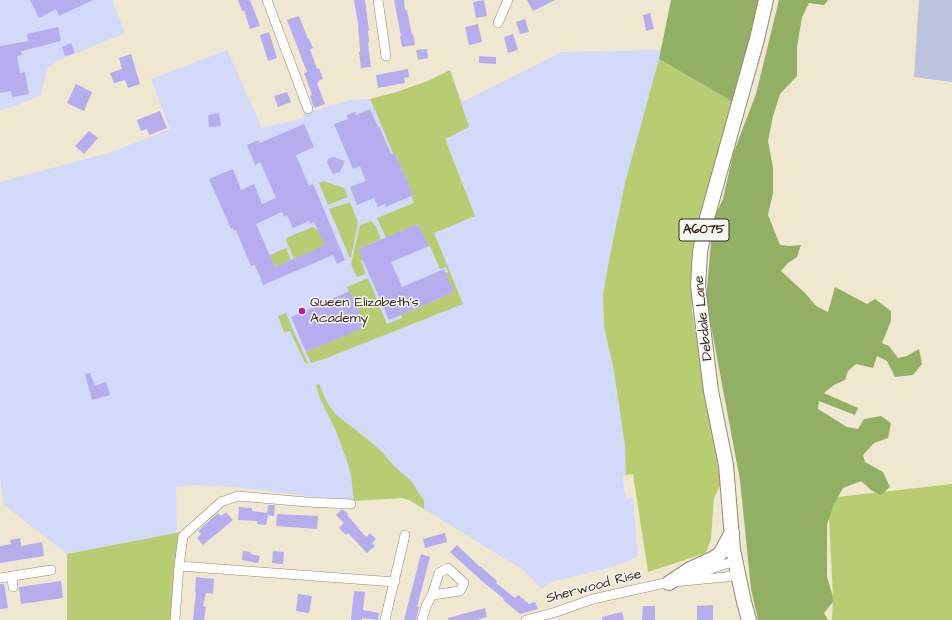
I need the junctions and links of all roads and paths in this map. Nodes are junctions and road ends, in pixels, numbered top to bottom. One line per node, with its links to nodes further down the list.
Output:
1 (267, 0): 7 (street)
2 (378, 0): 6 (street)
3 (508, 0): 5 (street)
4 (766, 0): 9 (main road, Debdale Lane / A6075)
5 (498, 23)
6 (386, 56)
7 (308, 109)
8 (351, 504): 12 (street)
9 (732, 531): 11 (main road, Debdale Lane / A6075); 18 (main road)
10 (406, 535): 17 (street)
11 (735, 561): 14 (main road, Debdale Lane / A6075); 18 (street, Sherwood Rise)
12 (179, 566): 17 (street); 22 (street)
13 (50, 570): 15 (street)
14 (738, 575): 18 (street, Sherwood Rise); 21 (main road, Debdale Lane / A6075)
15 (12, 576): 16 (street); 19 (street)
16 (0, 578)
17 (395, 582): 23 (street)
18 (669, 583): 25 (street, Sherwood Rise)
19 (13, 587)
20 (432, 595): 24 (street)
21 (746, 619)
22 (175, 620)
23 (385, 620)
24 (422, 620)
25 (526, 620)

